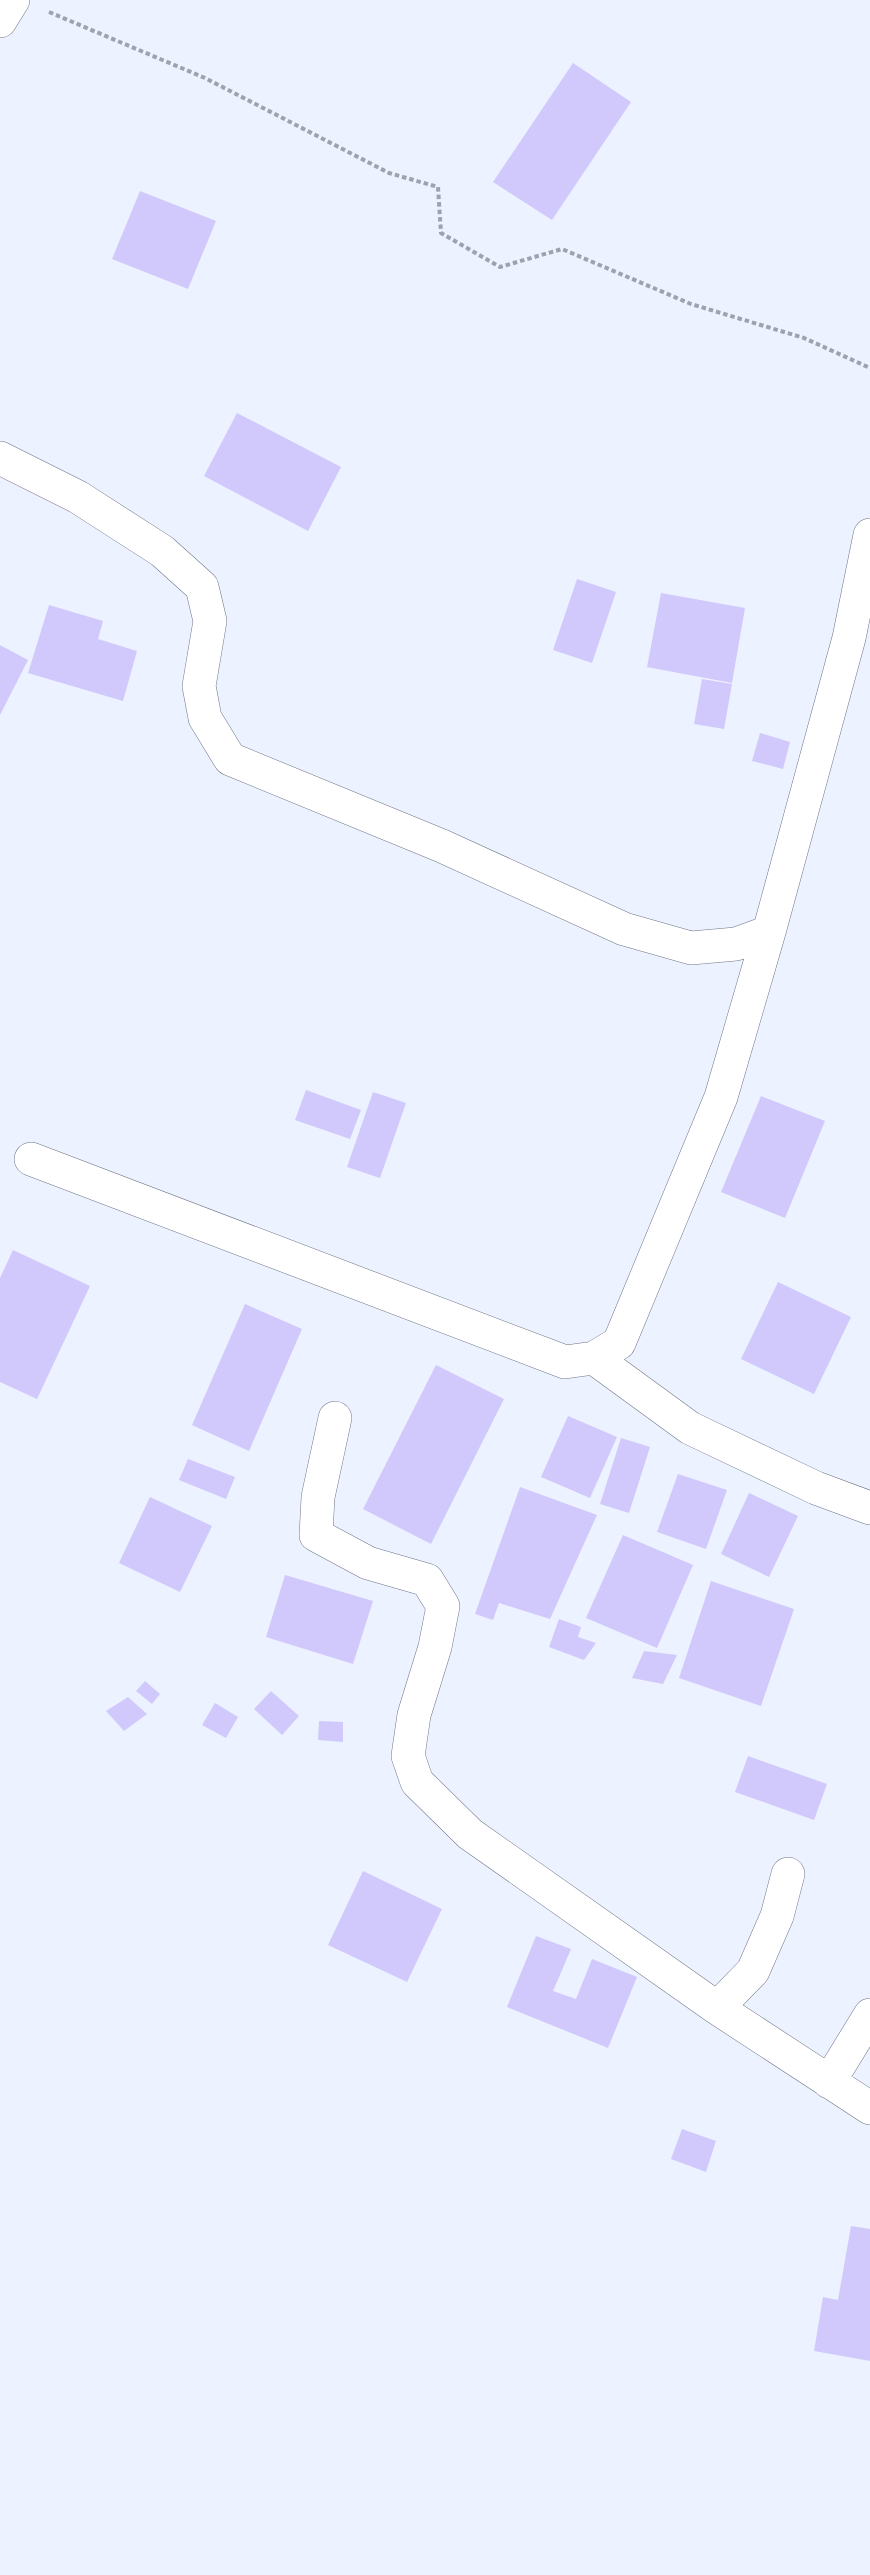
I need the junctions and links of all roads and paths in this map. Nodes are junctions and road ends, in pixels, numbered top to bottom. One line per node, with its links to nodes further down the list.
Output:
1 (27, 5): 2 (street); 3 (path)
2 (0, 21)
3 (870, 368)
4 (0, 458): 6 (street)
5 (870, 535): 6 (street)
6 (769, 932): 8 (street)
7 (31, 1159): 8 (street)
8 (594, 1358): 10 (street)
9 (335, 1418): 12 (street)
10 (870, 1508)
11 (788, 1874): 12 (street)
12 (717, 2008): 14 (street)
13 (870, 2014): 14 (street)
14 (829, 2082): 15 (street)
15 (870, 2108)

